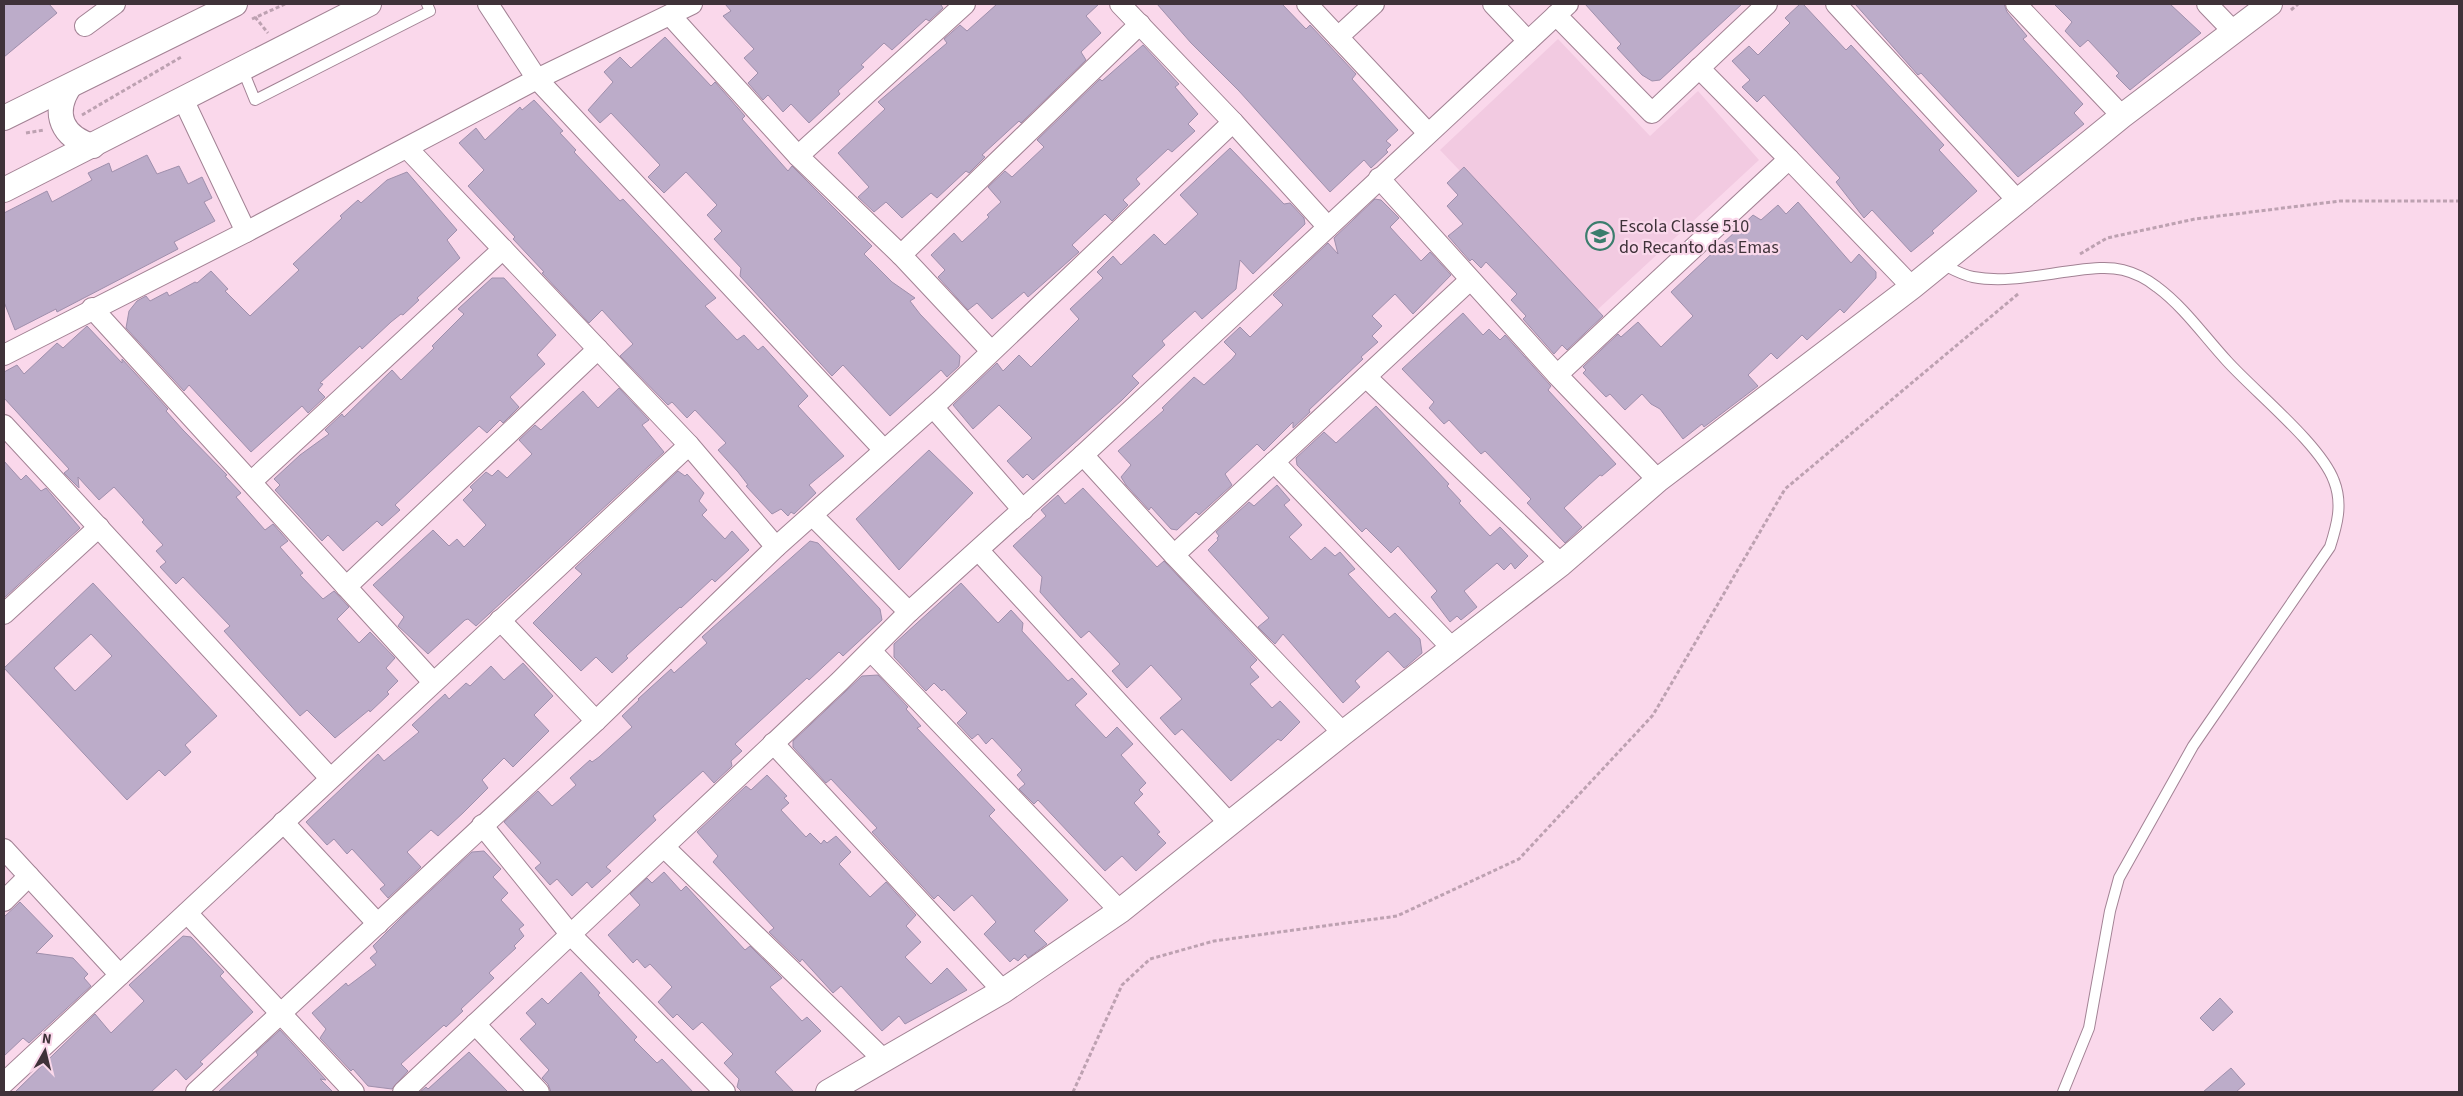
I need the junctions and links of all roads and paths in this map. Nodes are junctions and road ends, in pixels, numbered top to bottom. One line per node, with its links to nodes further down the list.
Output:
1 (115, 4): 22 (street)
2 (286, 4): 20 (path)
3 (369, 4): 26 (street)
4 (427, 4): 28 (lane)
5 (488, 4): 30 (street)
6 (692, 4): 19 (street)
7 (966, 4): 40 (street)
8 (1120, 4): 21 (street)
9 (1306, 4): 24 (street)
10 (1374, 4): 24 (street)
11 (1493, 4): 25 (street)
12 (1768, 4): 29 (street)
13 (1836, 4): 44 (street)
14 (2016, 4): 33 (street)
15 (2207, 4): 23 (street)
16 (2270, 4): 23 (street)
17 (1562, 9): 25 (street); 29 (street)
18 (245, 12): 20 (path); 20 (path); 31 (street)
19 (670, 15): 30 (street); 40 (street)
20 (255, 18): 26 (path)
21 (1140, 24): 34 (street); 49 (street)
22 (85, 26)
23 (2234, 32): 33 (street)
24 (1338, 37): 37 (street)
25 (1528, 41): 37 (street)
26 (281, 48): 28 (street)
27 (185, 55): 36 (path)
28 (242, 68): 32 (street)
29 (1699, 68): 41 (street)
30 (537, 79): 39 (street); 64 (street)
31 (69, 87): 35 (street); 36 (street)
32 (184, 99): 38 (street); 47 (street)
33 (2122, 116): 44 (street)
34 (1233, 122): 46 (street); 57 (street)
35 (11, 126): 36 (path)
36 (64, 126): 38 (street)
37 (1428, 134): 42 (street)
38 (93, 146): 43 (street)
39 (408, 148): 47 (street); 48 (street)
40 (798, 156): 49 (street)
41 (1789, 159): 54 (street); 59 (street)
42 (1379, 178): 46 (street); 53 (street)
43 (4, 190)
44 (2018, 201): 51 (street)
45 (2459, 201): 50 (path)
46 (1328, 227): 65 (street)
47 (246, 232): 55 (street)
48 (503, 249): 56 (street); 68 (street)
49 (901, 255): 57 (street)
50 (2075, 256)
51 (1941, 264): 52 (lane); 54 (street)
52 (2042, 274): 110 (path); 111 (lane)
53 (1470, 280): 59 (street); 60 (street)
54 (1912, 287): 67 (street)
55 (92, 308): 58 (street); 68 (street)
56 (598, 349): 63 (street); 76 (street)
57 (991, 351): 61 (street)
58 (4, 355)
59 (1557, 375): 67 (street)
60 (1366, 377): 66 (street); 75 (street)
61 (933, 407): 64 (street); 69 (street)
62 (6, 431): 71 (street)
63 (689, 445): 72 (street); 79 (street)
64 (884, 450): 70 (street)
65 (1084, 455): 69 (street); 74 (street)
66 (1274, 462): 74 (street); 80 (street)
67 (1658, 480): 75 (street)
68 (251, 482): 76 (street)
69 (1023, 510): 73 (street)
70 (813, 516): 72 (street); 77 (street)
71 (98, 527): 78 (street); 86 (street)
72 (776, 547): 83 (street)
73 (979, 550): 77 (street); 88 (street)
74 (1174, 555): 84 (street)
75 (1561, 564): 80 (street)
76 (346, 586): 82 (street)
77 (909, 612): 81 (street)
78 (4, 614)
79 (500, 620): 82 (street); 83 (street)
80 (1452, 648): 84 (street)
81 (871, 651): 85 (street); 94 (street)
82 (433, 682): 86 (street)
83 (596, 721): 89 (street)
84 (1343, 733): 88 (street)
85 (772, 743): 90 (street); 99 (street)
86 (330, 778): 87 (street)
87 (283, 822): 95 (street); 96 (street)
88 (1229, 823): 94 (street)
89 (482, 825): 96 (street); 97 (street)
90 (664, 846): 97 (street); 102 (street)
91 (4, 849): 92 (street)
92 (29, 876): 93 (street); 98 (street)
93 (4, 901)
94 (1120, 911): 99 (street)
95 (187, 913): 98 (street); 100 (street)
96 (378, 924): 100 (street)
97 (571, 935): 101 (street); 108 (street)
98 (120, 975): 103 (street)
99 (1003, 991): 102 (street)
100 (281, 1013): 104 (street); 105 (street)
101 (475, 1024): 106 (street); 107 (street)
102 (883, 1059): 109 (street)
103 (4, 1083)
104 (196, 1092)
105 (354, 1092)
106 (403, 1092)
107 (538, 1092)
108 (725, 1092)
109 (828, 1092)
110 (1073, 1092)
111 (2063, 1092)

